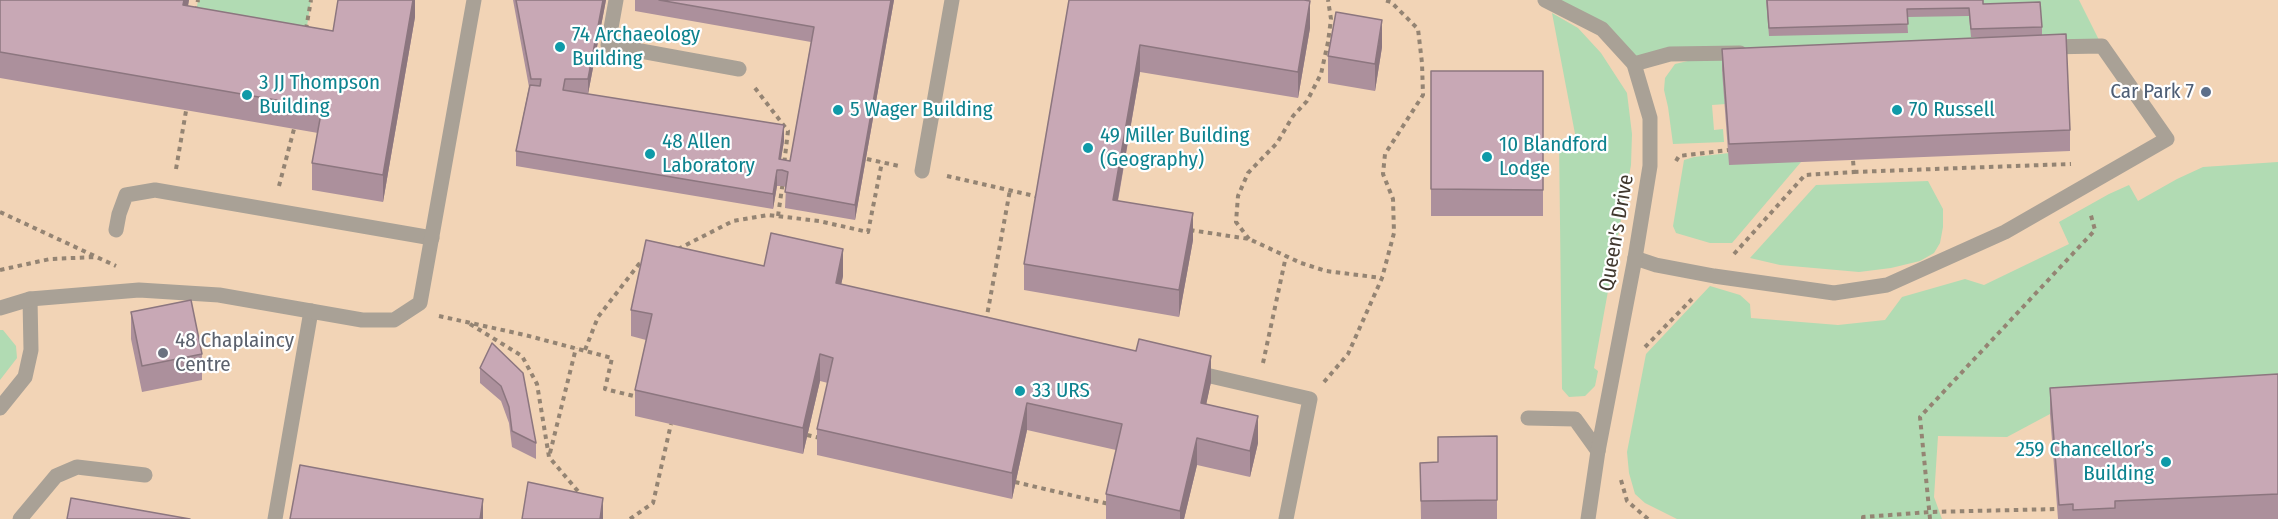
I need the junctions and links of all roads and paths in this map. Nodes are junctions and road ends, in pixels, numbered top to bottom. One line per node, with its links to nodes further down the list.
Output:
1 (198, 0): 9 (path)
2 (311, 0): 10 (path)
3 (474, 0): 30 (street)
4 (616, 0): 14 (street)
5 (952, 0): 20 (street)
6 (1328, 0): 32 (path)
7 (1384, 0): 39 (path)
8 (1545, 0): 13 (street, Queen's Drive)
9 (194, 22)
10 (306, 31)
11 (2032, 47): 23 (street)
12 (1752, 53): 13 (street)
13 (1634, 63): 35 (street, Queen's Drive)
14 (739, 69): 28 (path)
15 (186, 111): 25 (path)
16 (294, 129): 22 (path)
17 (867, 159): 19 (path)
18 (1853, 160): 21 (path)
19 (882, 162): 20 (path); 28 (path)
20 (922, 171): 24 (path)
21 (1854, 172): 23 (path); 38 (path)
22 (279, 184)
23 (2084, 187): 38 (street); 65 (path)
24 (1010, 190): 26 (path); 45 (path)
25 (172, 193): 29 (street); 30 (street)
26 (1040, 197)
27 (0, 212): 37 (path)
28 (778, 216): 33 (path)
29 (116, 230)
30 (432, 238): 42 (street)
31 (1187, 238): 32 (path)
32 (1249, 239): 34 (path)
33 (675, 251)
34 (1286, 256): 39 (path); 50 (path)
35 (1635, 258): 38 (street); 58 (street, Queen's Drive)
36 (648, 261): 48 (path)
37 (0, 270)
38 (1714, 276): 47 (path)
39 (1382, 278): 52 (path)
40 (30, 299): 41 (street); 42 (street); 53 (street)
41 (0, 308)
42 (311, 311): 68 (street)
43 (433, 314): 44 (path)
44 (468, 322): 46 (path); 59 (path)
45 (985, 325)
46 (576, 348): 48 (path); 59 (path)
47 (1643, 349)
48 (585, 350): 51 (path)
49 (1183, 370): 50 (street)
50 (1258, 387): 52 (street)
51 (639, 398)
52 (1310, 399): 70 (street)
53 (0, 408)
54 (1528, 418): 58 (street)
55 (671, 424): 69 (path)
56 (807, 435): 57 (path)
57 (821, 438)
58 (1598, 451): 66 (street, Queen's Drive)
59 (549, 457): 62 (path)
60 (144, 475): 67 (street)
61 (1015, 482): 63 (path)
62 (589, 504)
63 (1109, 504)
64 (2057, 509): 65 (path)
65 (1930, 512): 71 (path); 72 (path)
66 (1591, 517)
67 (20, 519)
68 (275, 519)
69 (630, 519)
70 (1286, 519)
71 (1863, 519)
72 (1930, 519)

